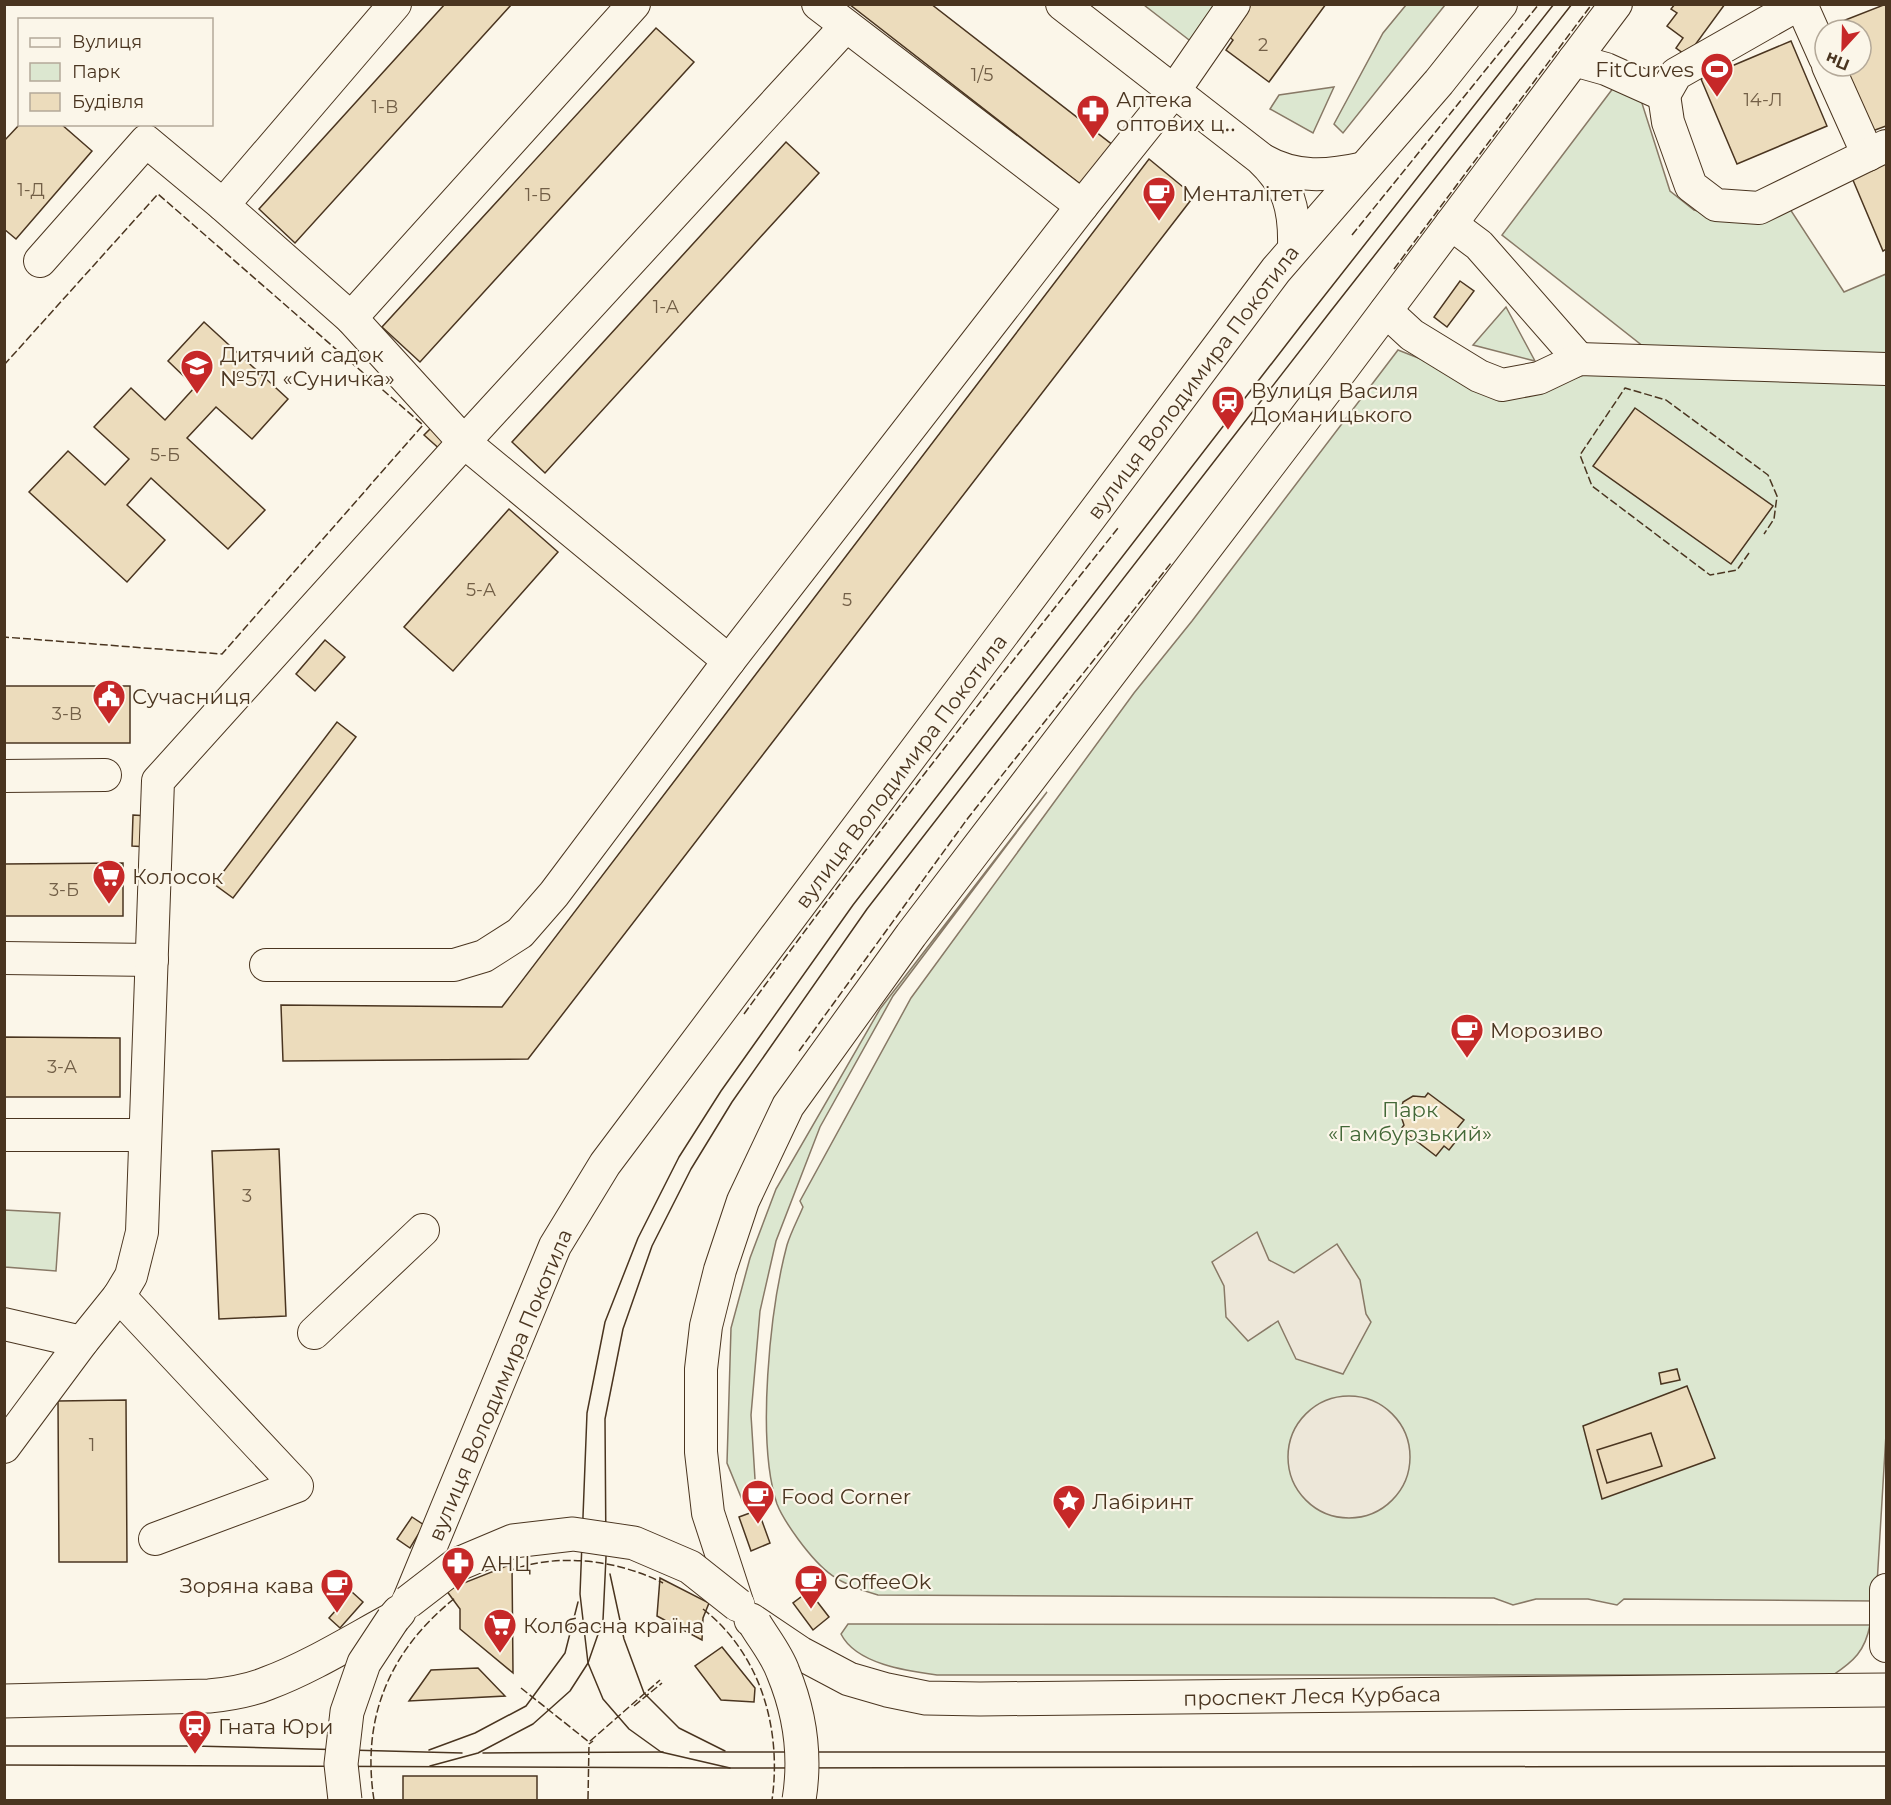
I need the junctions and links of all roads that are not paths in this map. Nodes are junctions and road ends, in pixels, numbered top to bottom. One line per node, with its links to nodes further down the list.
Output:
1 (395, 4): 18 (street)
2 (634, 4): 24 (street)
3 (818, 4): 9 (street)
4 (1062, 4): 13 (street)
5 (1234, 4): 13 (street)
6 (1501, 4): 17 (street, вулиця Володимира Покотила)
7 (1616, 4): 11 (street)
8 (1800, 4): 10 (street); 14 (street)
9 (846, 26): 19 (street); 27 (street)
10 (1813, 32)
11 (1574, 60): 14 (street); 20 (street)
12 (1835, 78): 15 (street)
13 (1174, 91): 16 (street); 19 (street)
14 (1664, 95): 15 (street)
15 (1877, 151)
16 (1260, 158): 17 (street); 21 (street)
17 (1364, 168): 21 (street, вулиця Володимира Покотила)
18 (223, 206): 22 (street); 24 (street)
19 (1082, 206): 28 (street)
20 (1451, 224): 23 (street); 25 (street)
21 (1294, 247): 44 (street, вулиця Володимира Покотила)
22 (40, 261)
23 (1386, 311): 25 (street); 45 (street)
24 (351, 318): 27 (street)
25 (1579, 359): 26 (street)
26 (1887, 369)
27 (464, 442): 28 (street); 32 (street)
28 (729, 661): 33 (street)
29 (105, 775): 30 (street)
30 (4, 776)
31 (4, 958): 32 (street)
32 (152, 960): 35 (street)
33 (266, 964)
34 (4, 1135): 35 (street)
35 (145, 1135): 37 (street)
36 (423, 1230): 39 (street)
37 (119, 1296): 40 (street); 42 (street)
38 (4, 1324): 40 (street)
39 (314, 1332)
40 (82, 1342): 41 (street)
41 (4, 1447)
42 (155, 1539)
43 (1887, 1590): 46 (street)
44 (400, 1610): 45 (main road, bridge); 48 (main road); 49 (main road, bridge)
45 (747, 1614): 47 (main road, проспект Леся Курбаса); 50 (main road, bridge)
46 (1887, 1646)
47 (1887, 1690)
48 (4, 1701)
49 (345, 1800)
50 (799, 1800)

